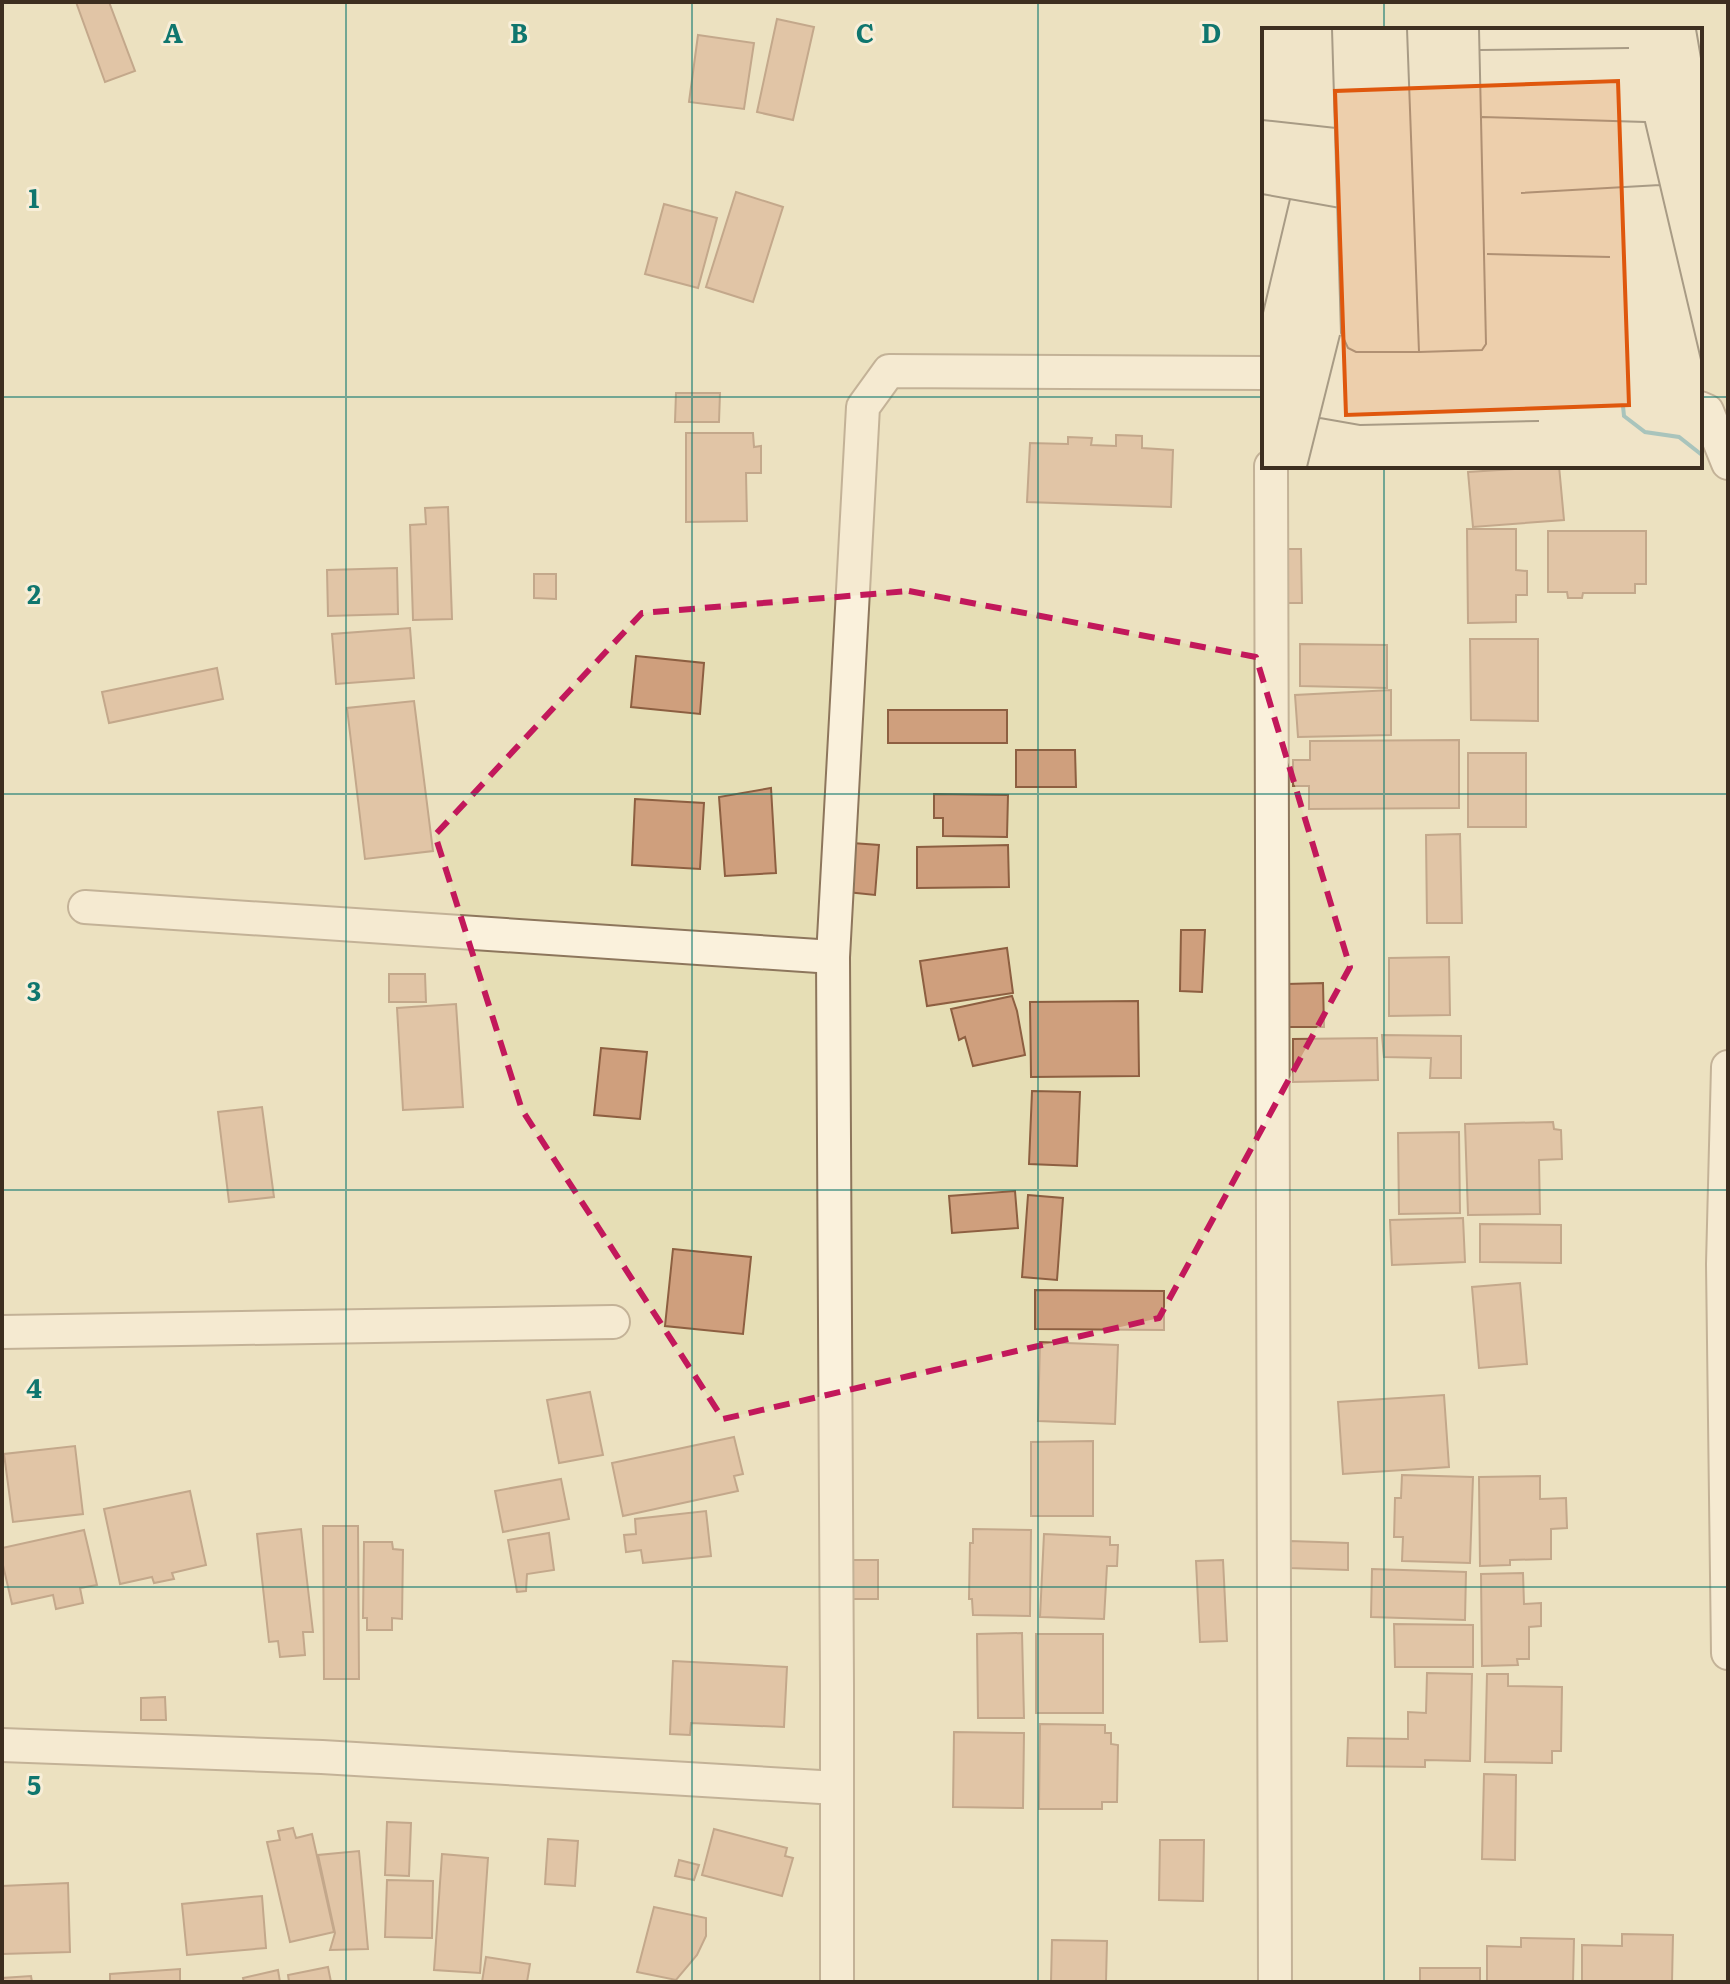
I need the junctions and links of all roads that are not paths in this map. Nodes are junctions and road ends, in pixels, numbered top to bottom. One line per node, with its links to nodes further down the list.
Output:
1 (1262, 373): 6 (street)
2 (1702, 409): 3 (street)
3 (1728, 463)
4 (1271, 468): 15 (street)
5 (85, 907): 6 (street)
6 (833, 957): 13 (street)
7 (1728, 1067): 8 (street)
8 (1725, 1264): 11 (street)
9 (613, 1322): 10 (street)
10 (2, 1332)
11 (1728, 1653)
12 (2, 1745): 13 (street)
13 (837, 1788): 14 (street)
14 (837, 1982)
15 (1275, 1982)

